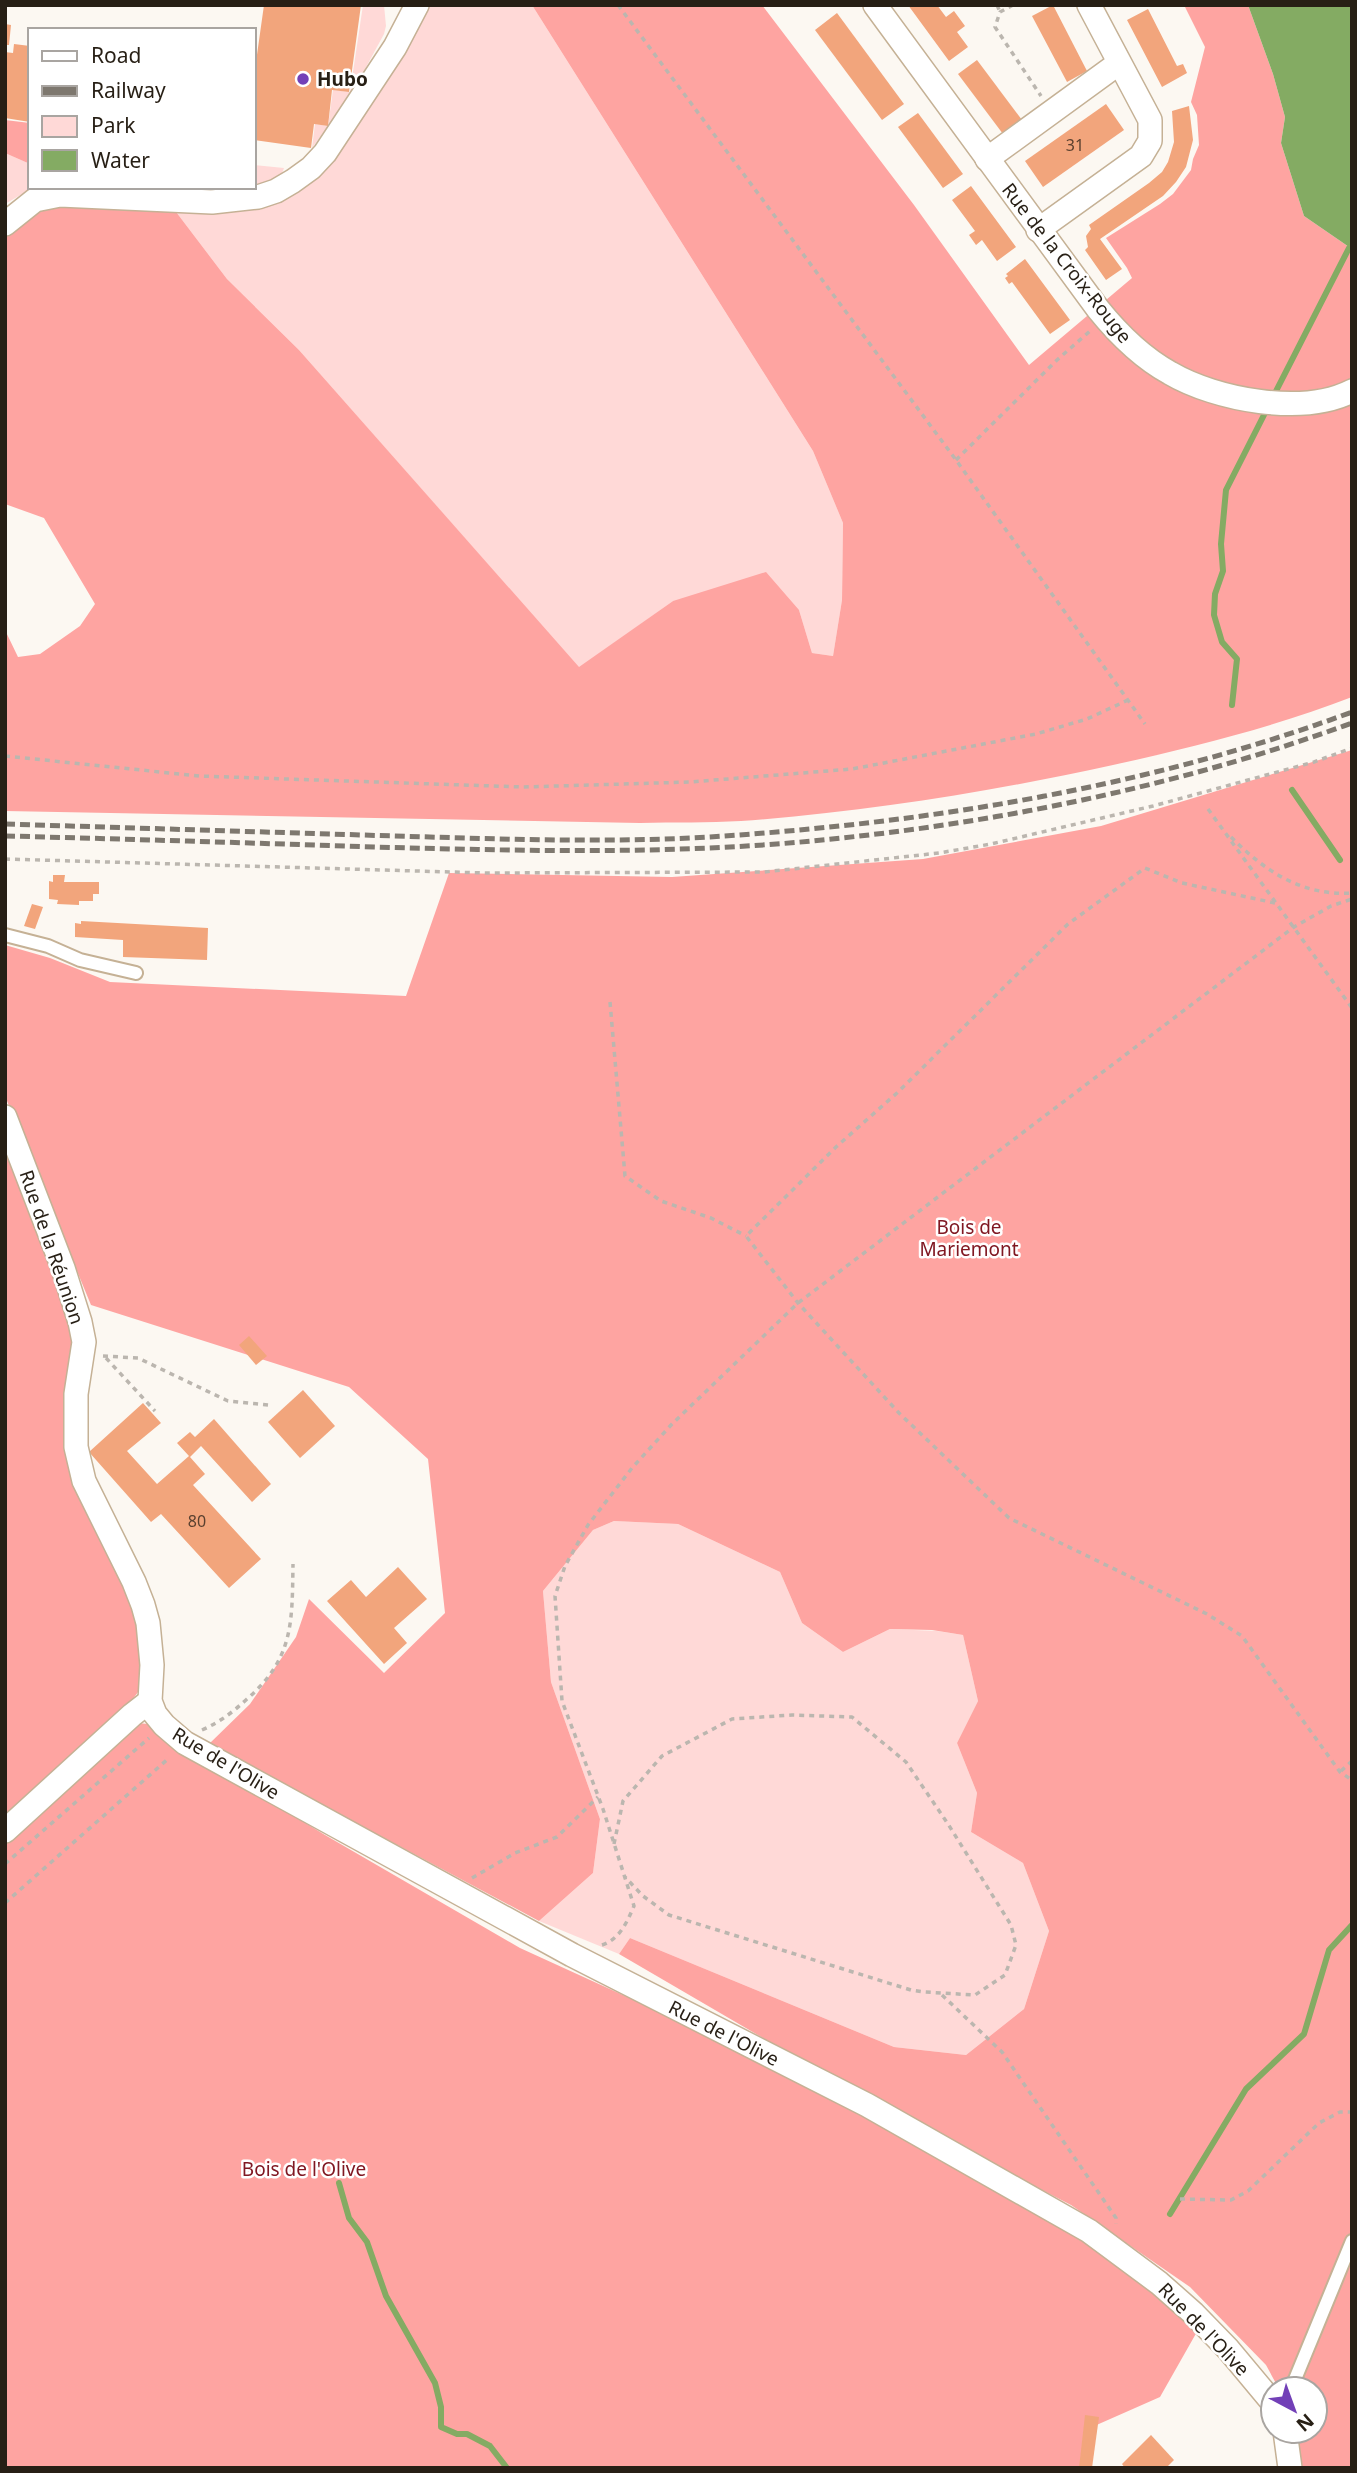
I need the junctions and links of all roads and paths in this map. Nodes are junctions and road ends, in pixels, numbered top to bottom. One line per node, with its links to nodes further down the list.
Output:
1 (417, 5): 11 (street)
2 (618, 5): 15 (path)
3 (874, 5): 10 (street, Rue de la Croix-Rouge)
4 (997, 5): 7 (path)
5 (1013, 5): 7 (path)
6 (1088, 5): 8 (street)
7 (1000, 12): 9 (path)
8 (1119, 63): 9 (street); 12 (street)
9 (1051, 113): 10 (street)
10 (987, 159): 12 (street, Rue de la Croix-Rouge)
11 (5, 225)
12 (1038, 230): 13 (street, Rue de la Croix-Rouge)
13 (1105, 318): 14 (street, Rue de la Croix-Rouge); 15 (path)
14 (1352, 391)
15 (956, 460): 16 (path)
16 (1128, 700): 17 (path); 19 (path)
17 (1145, 724)
18 (1352, 748): 22 (path)
19 (5, 756)
20 (1208, 809): 21 (path)
21 (1223, 829): 23 (path); 25 (path)
22 (5, 859)
23 (1352, 892)
24 (1352, 899): 26 (path)
25 (1275, 903): 26 (path); 32 (path)
26 (1294, 927): 30 (path); 33 (path)
27 (5, 934): 28 (lane)
28 (136, 972)
29 (610, 1002): 32 (path)
30 (1352, 1008)
31 (5, 1117): 34 (street, Rue de la Réunion)
32 (746, 1236): 33 (path)
33 (799, 1303): 42 (path); 44 (path)
34 (84, 1342): 35 (path); 39 (street, Rue de la Réunion)
35 (105, 1357): 36 (path); 37 (path)
36 (269, 1405)
37 (155, 1411)
38 (293, 1564): 40 (path)
39 (150, 1701): 40 (street, Rue de l'Olive); 45 (street)
40 (175, 1734): 47 (path); 49 (street, Rue de l'Olive); 50 (path)
41 (1352, 1761): 42 (path)
42 (1340, 1772): 43 (path)
43 (1352, 1780)
44 (598, 1797): 46 (path); 49 (path)
45 (5, 1831)
46 (614, 1846): 48 (path); 52 (path)
47 (5, 1864)
48 (624, 1875): 51 (path); 52 (path)
49 (453, 1890): 51 (street, Rue de l'Olive)
50 (5, 1903)
51 (572, 1955): 56 (street, Rue de l'Olive)
52 (941, 1993): 56 (path)
53 (1352, 2112): 54 (path)
54 (1180, 2199)
55 (1352, 2241): 57 (lane)
56 (1116, 2250): 58 (street, Rue de l'Olive)
57 (1297, 2375)
58 (1259, 2386)
59 (1287, 2445): 60 (street)
60 (1290, 2468)

